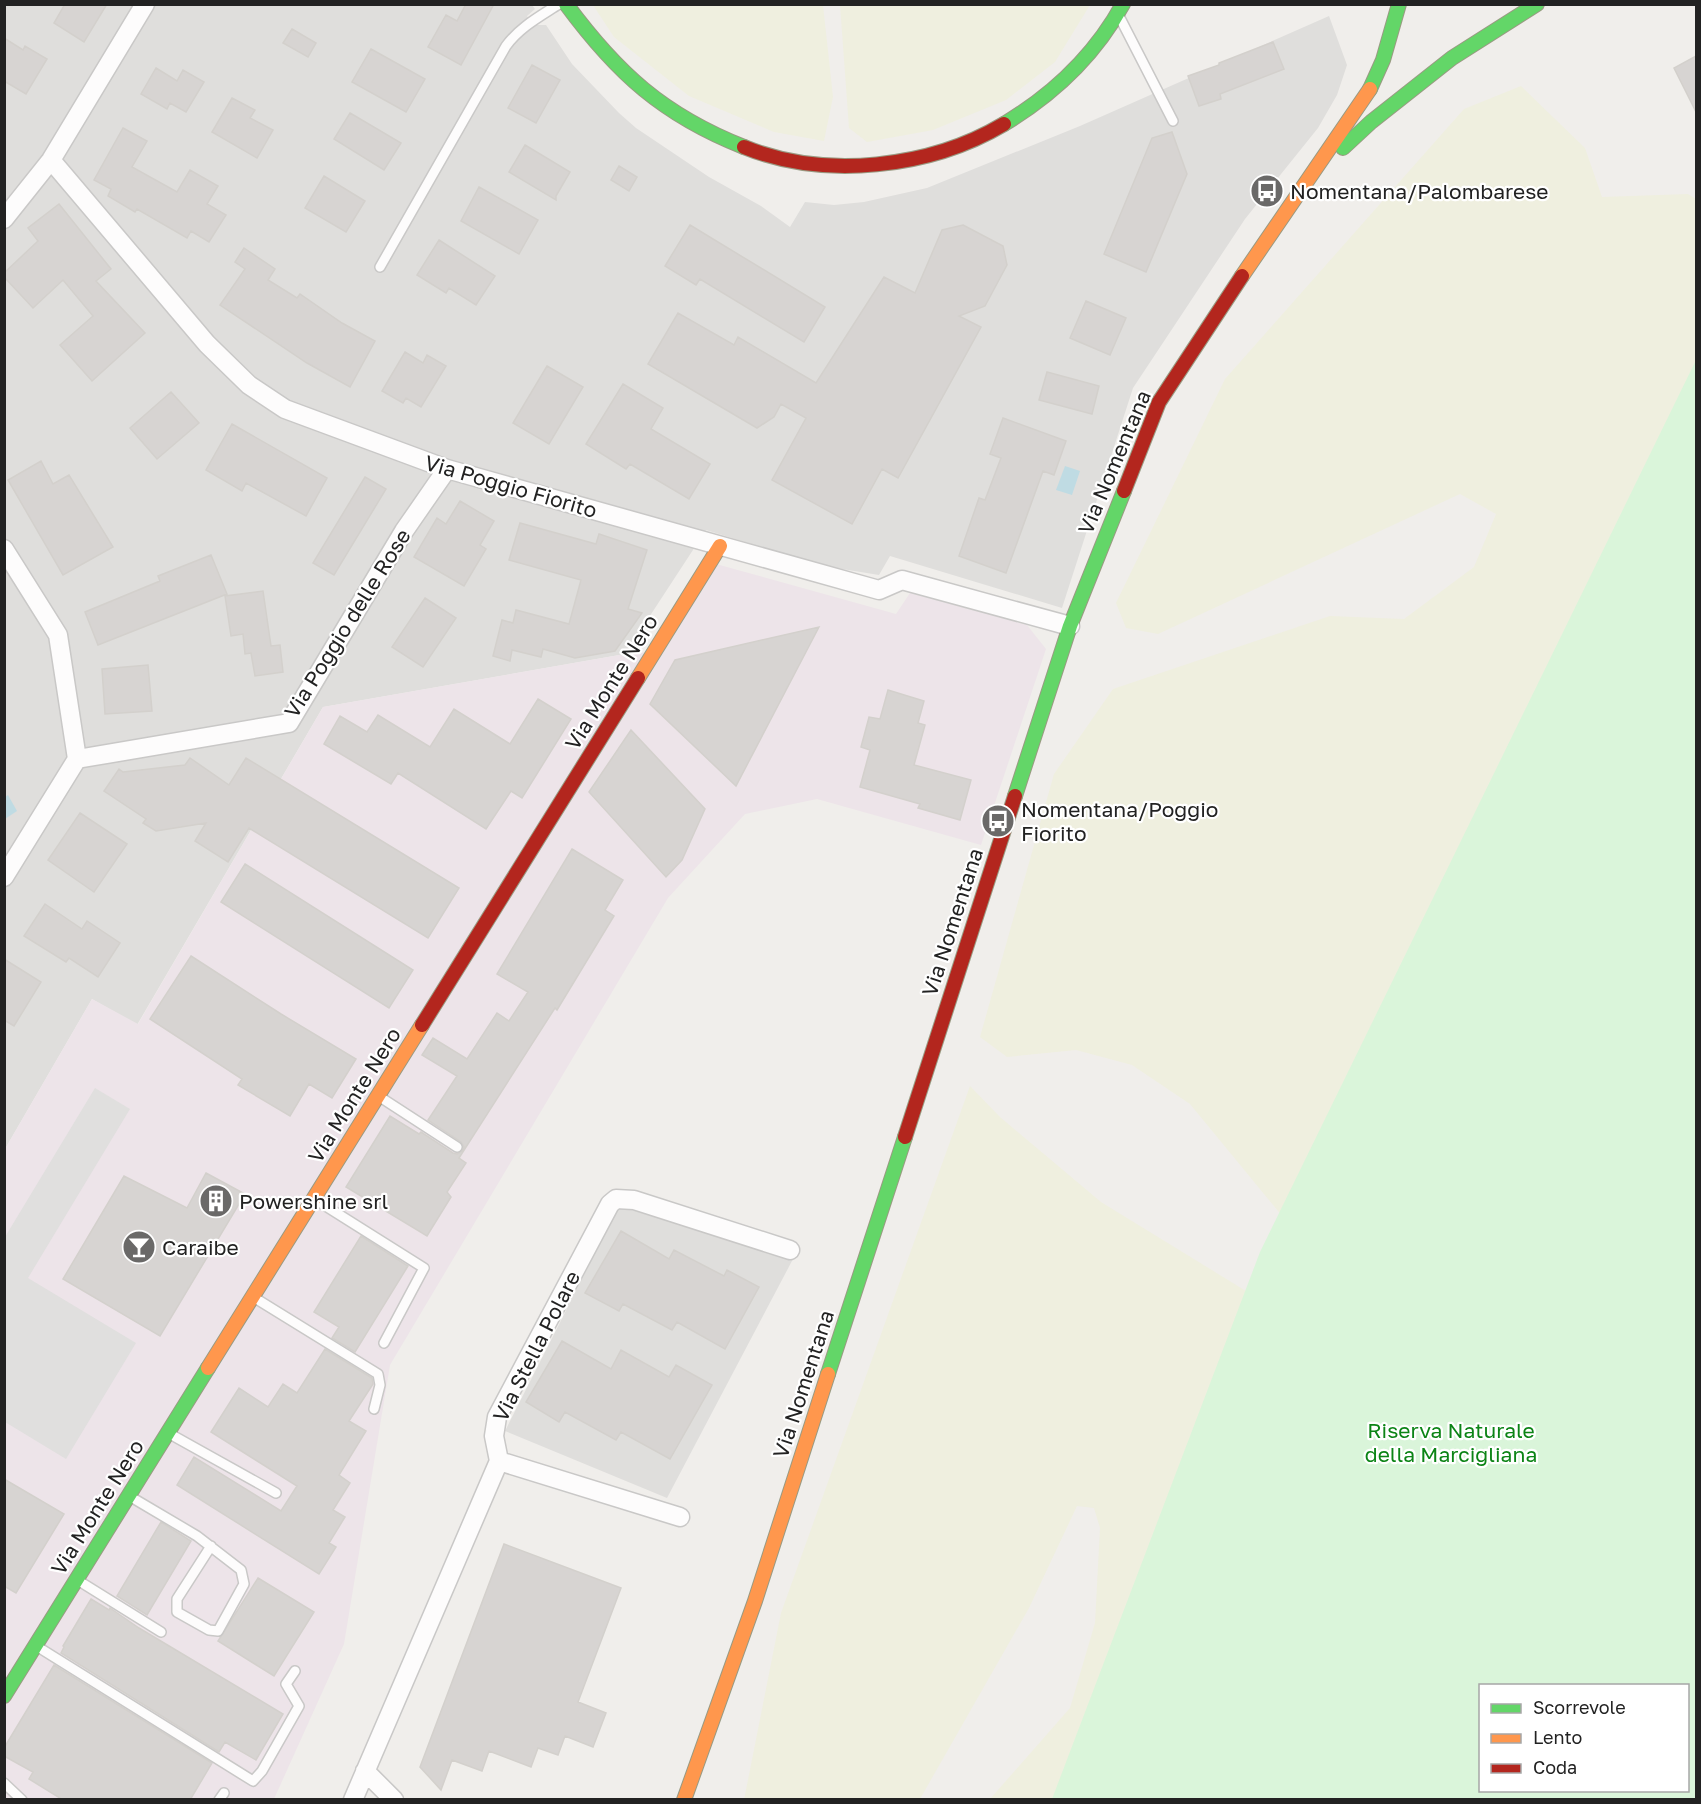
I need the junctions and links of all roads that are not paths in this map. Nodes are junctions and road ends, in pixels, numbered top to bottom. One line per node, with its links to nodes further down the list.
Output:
1 (145, 4): 10 (street)
2 (559, 4): 13 (lane)
3 (566, 4): 7 (street)
4 (1386, 4): 8 (street)
5 (1399, 4): 8 (street, Via Nomentana)
6 (1537, 4): 12 (street)
7 (1121, 10): 9 (lane)
8 (1383, 60): 12 (street, Via Nomentana)
9 (1173, 121)
10 (51, 160): 11 (street); 14 (street, Via Poggio Fiorito)
11 (4, 219)
12 (1277, 222): 17 (street, Via Nomentana)
13 (380, 267)
14 (447, 469): 15 (street, Via Poggio Fiorito); 18 (street, Via Poggio delle Rose)
15 (720, 546): 17 (street, Via Poggio Fiorito); 20 (street, Via Monte Nero)
16 (4, 549): 18 (street)
17 (1070, 626): 43 (street, Via Nomentana)
18 (77, 759): 19 (street)
19 (4, 877)
20 (378, 1095): 21 (lane); 22 (street, Via Monte Nero)
21 (457, 1147)
22 (314, 1199): 24 (street, Via Monte Nero); 25 (lane)
23 (790, 1250): 28 (street, Via Stella Polare)
24 (253, 1297): 26 (lane); 27 (street, Via Monte Nero)
25 (384, 1343)
26 (374, 1409)
27 (168, 1433): 29 (lane); 30 (street, Via Monte Nero)
28 (499, 1461): 31 (street); 38 (street)
29 (276, 1493)
30 (129, 1496): 32 (lane); 33 (street, Via Monte Nero)
31 (680, 1517)
32 (211, 1546): 32 (lane)
33 (77, 1579): 34 (lane); 35 (street, Via Monte Nero)
34 (161, 1632)
35 (36, 1646): 36 (lane); 37 (street, Via Monte Nero)
36 (295, 1671)
37 (4, 1696)
38 (365, 1771): 41 (street); 42 (street)
39 (4, 1783): 40 (lane)
40 (22, 1800)
41 (353, 1800)
42 (394, 1800)
43 (684, 1800)

